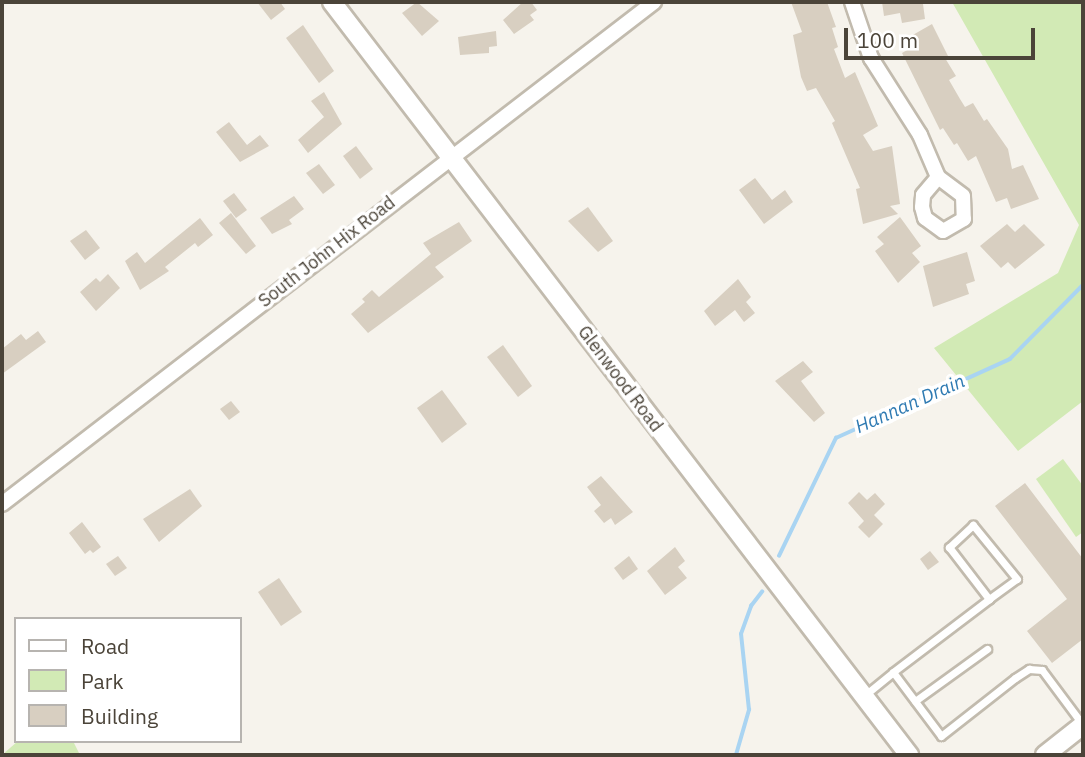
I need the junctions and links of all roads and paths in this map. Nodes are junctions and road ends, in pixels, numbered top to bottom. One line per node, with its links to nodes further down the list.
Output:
1 (332, 2): 4 (street, Glenwood Road)
2 (654, 2): 4 (street, South John Hix Road)
3 (852, 2): 5 (street)
4 (450, 156): 6 (street, South John Hix Road); 10 (street, Glenwood Road)
5 (938, 177)
6 (2, 504)
7 (989, 600): 7 (lane); 9 (lane)
8 (986, 649): 11 (lane)
9 (892, 673): 10 (lane); 11 (lane)
10 (863, 696): 13 (street, Glenwood Road)
11 (915, 701): 12 (lane)
12 (1083, 725): 14 (street)
13 (909, 755)
14 (1045, 755)

